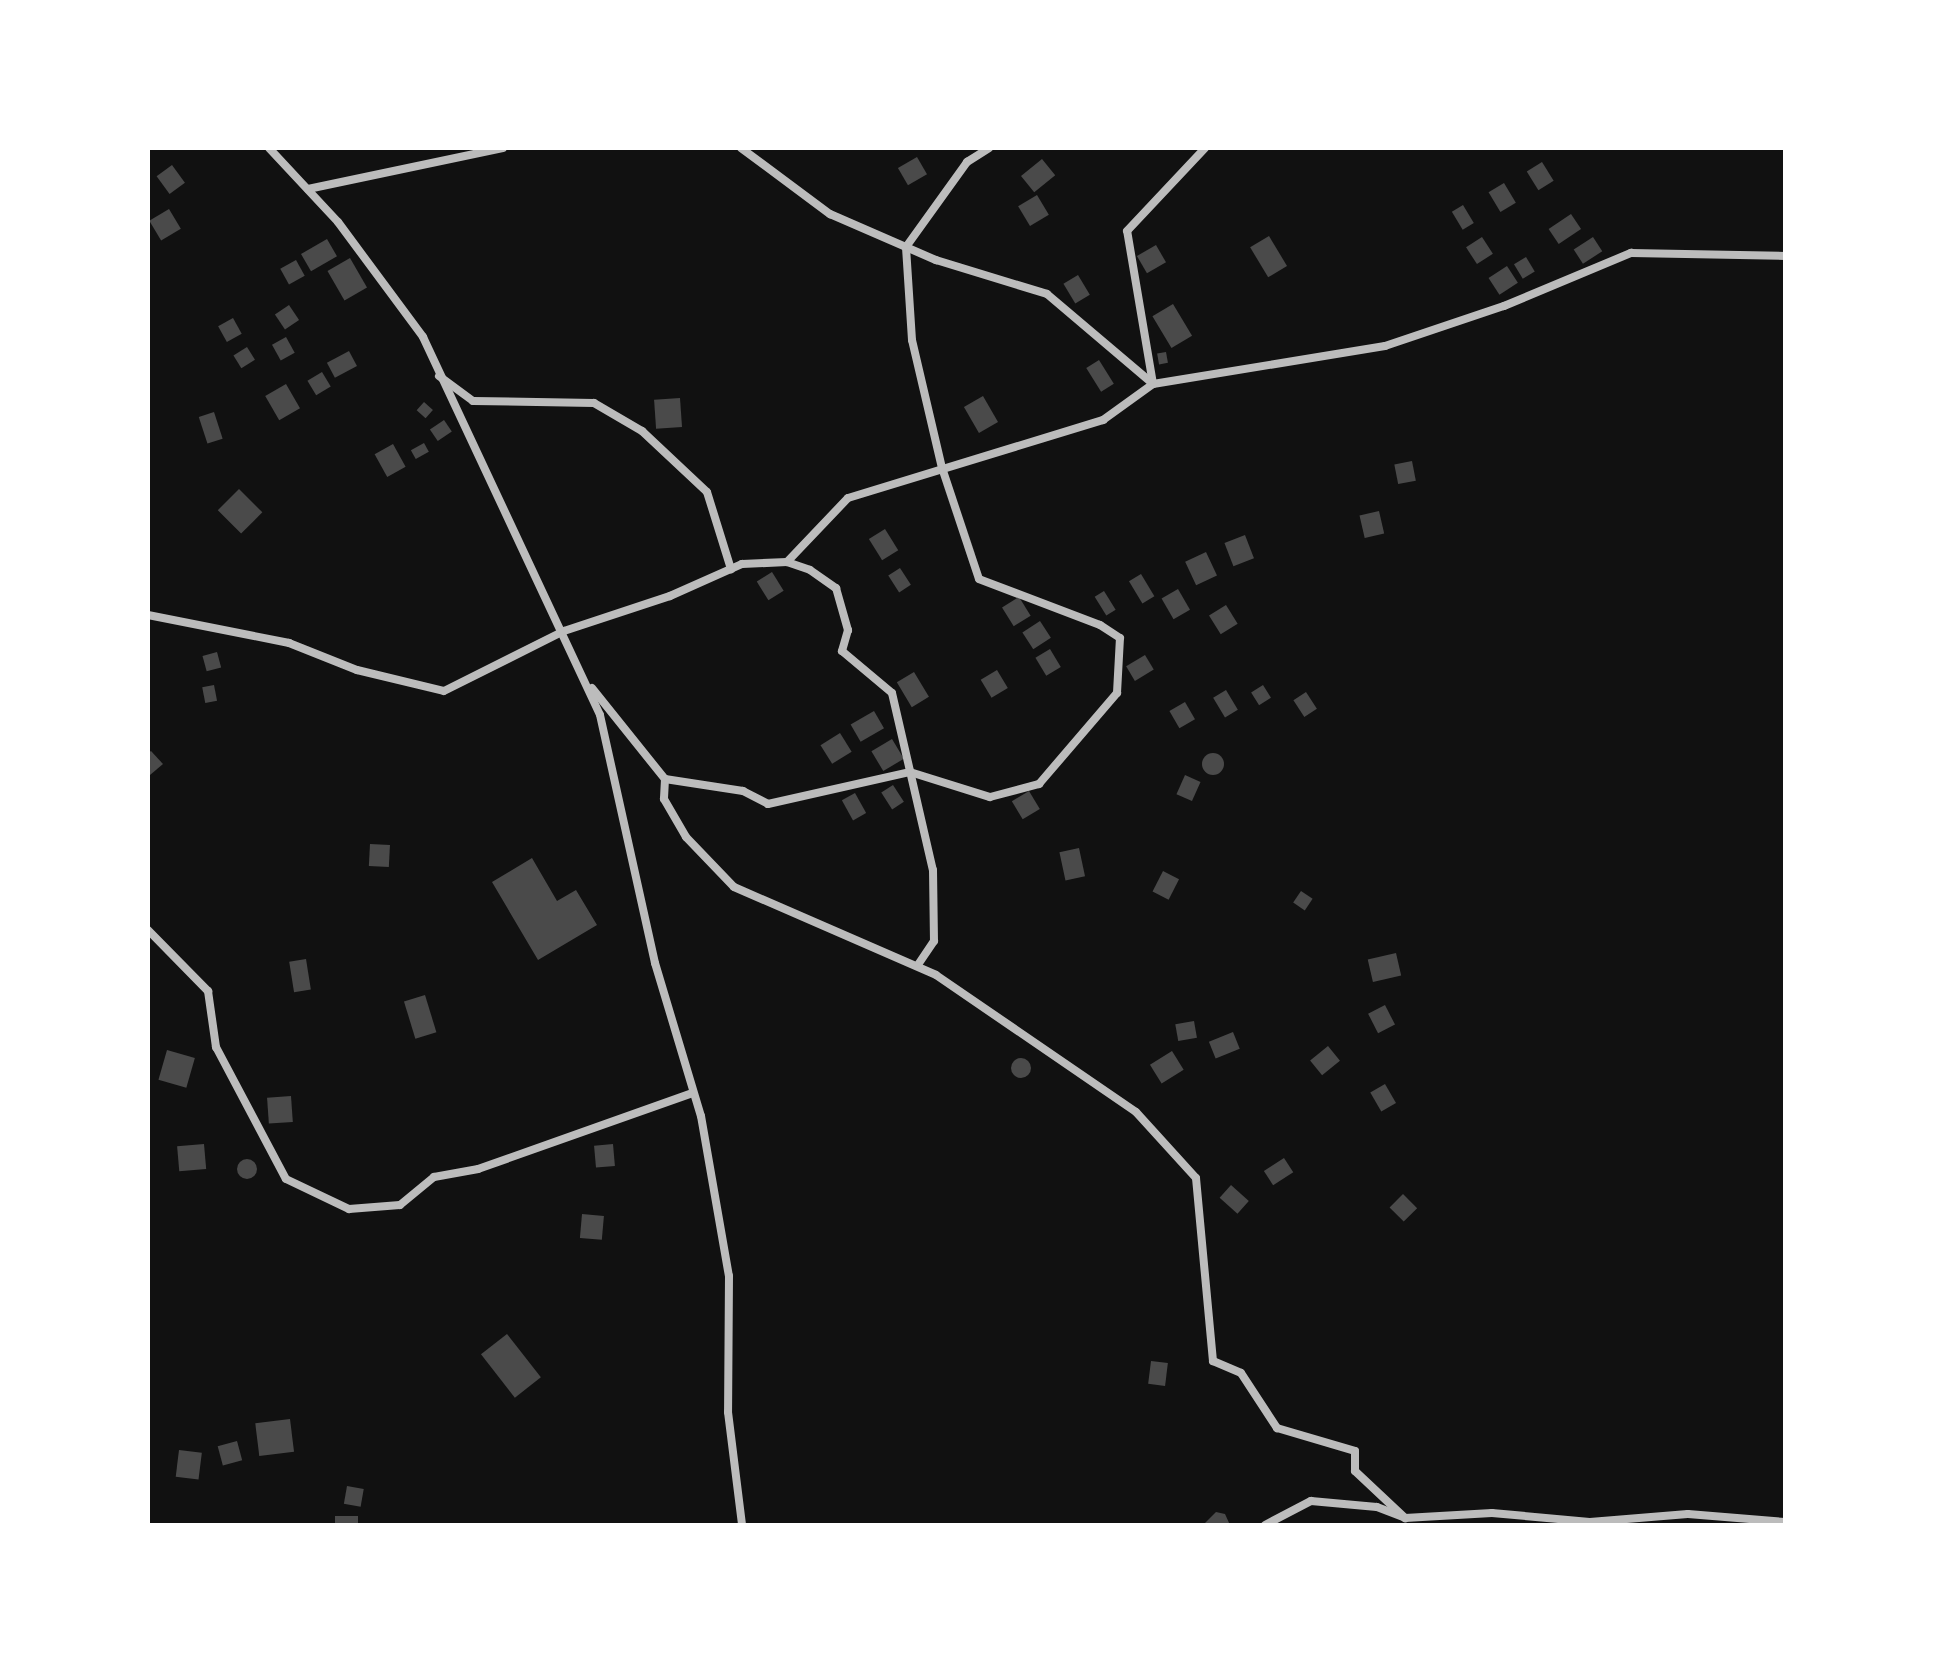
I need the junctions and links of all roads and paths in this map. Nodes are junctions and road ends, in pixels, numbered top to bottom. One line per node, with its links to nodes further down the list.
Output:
1 (269, 148): 6 (street)
2 (503, 148): 6 (street)
3 (741, 148): 7 (street)
4 (989, 148): 7 (street)
5 (1205, 148): 10 (street)
6 (308, 189): 9 (street)
7 (906, 247): 10 (street); 11 (street)
8 (1785, 256): 10 (street)
9 (438, 375): 13 (street); 15 (street)
10 (1153, 384): 11 (street)
11 (942, 468): 12 (street); 17 (street)
12 (787, 562): 13 (street); 17 (street)
13 (731, 569): 15 (street)
14 (148, 615): 15 (street)
15 (564, 631): 16 (street)
16 (584, 678): 18 (street); 21 (street)
17 (910, 772): 18 (street); 20 (street)
18 (665, 779): 20 (street)
19 (148, 930): 21 (street)
20 (917, 966): 22 (street)
21 (693, 1093): 24 (street)
22 (1405, 1518): 23 (street); 25 (street)
23 (1785, 1522)
24 (742, 1525)
25 (1265, 1525)

